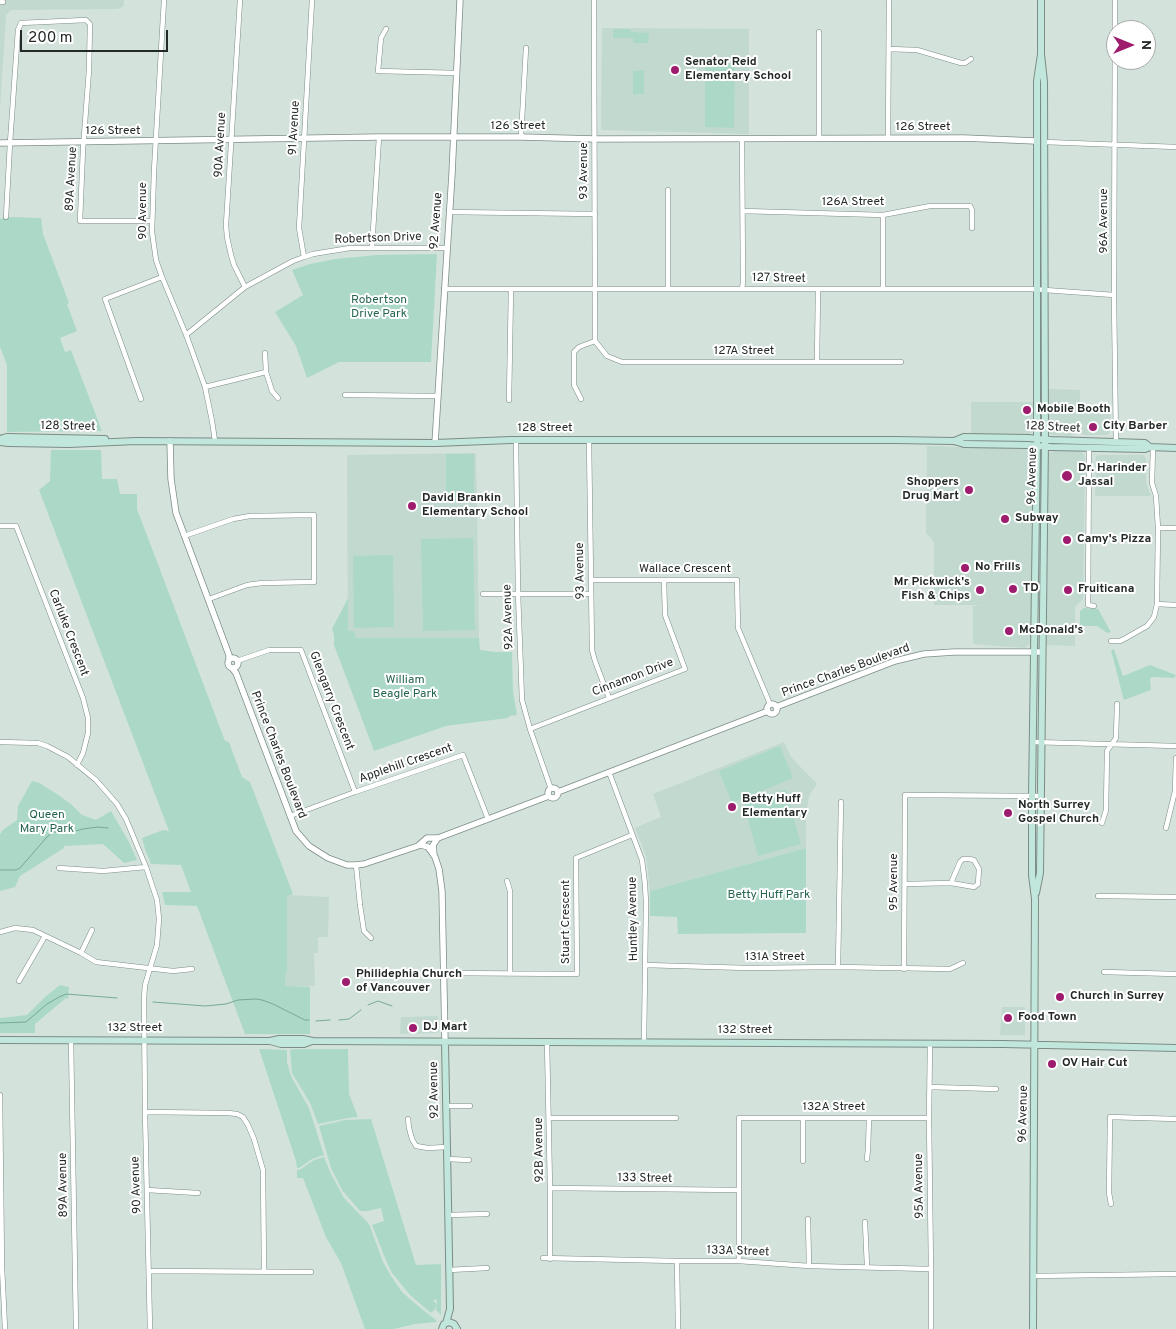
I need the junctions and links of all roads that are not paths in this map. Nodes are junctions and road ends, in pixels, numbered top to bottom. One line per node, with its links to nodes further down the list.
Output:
1 (164, 0): 25 (street, 90 Avenue)
2 (240, 0): 24 (street, 90A Avenue)
3 (312, 0): 20 (street, 91 Avenue)
4 (460, 0): 15 (street, 92 Avenue)
5 (594, 0): 21 (street, 93 Avenue)
6 (889, 0): 12 (street)
7 (1040, 0): 13 (main road, 96 Avenue)
8 (1115, 0): 31 (street, 96A Avenue)
9 (386, 29): 15 (street)
10 (819, 32): 19 (street)
11 (526, 48): 18 (street)
12 (889, 50): 14 (street); 23 (street)
13 (1041, 54): 26 (main road, 96 Avenue); 28 (main road, 96 Avenue)
14 (971, 59)
15 (457, 73): 17 (street, 92 Avenue)
16 (378, 137): 17 (street, 126 Street); 20 (street, 126 Street); 42 (street)
17 (454, 137): 18 (street, 126 Street); 36 (street, 92 Avenue)
18 (521, 137): 21 (street, 126 Street)
19 (819, 137): 22 (street, 126 Street); 23 (street, 126 Street)
20 (305, 138): 24 (street, 126 Street); 44 (street, 91 Avenue)
21 (595, 138): 22 (street, 126 Street); 37 (street, 93 Avenue)
22 (742, 138): 35 (street)
23 (888, 138): 26 (street, 126 Street)
24 (231, 140): 25 (street, 126 Street); 46 (street, 90A Avenue)
25 (157, 141): 27 (street, 126 Street); 40 (street, 90 Avenue)
26 (1036, 141): 33 (main road); 54 (main road, 96 Avenue)
27 (84, 142): 30 (street, 126 Street); 30 (street, 89A Avenue); 40 (street, 89A Avenue)
28 (1044, 142): 31 (street); 33 (main road, 96 Avenue)
29 (0, 143): 30 (street, 126 Street)
30 (10, 143): 39 (street)
31 (1115, 146): 32 (street); 56 (street, 96A Avenue)
32 (1176, 147)
33 (1044, 154): 55 (main road, 96 Avenue)
34 (668, 190): 47 (street)
35 (743, 211): 38 (street, 126A Street); 51 (street)
36 (449, 212): 37 (street); 43 (street, 92 Avenue)
37 (595, 214): 50 (street, 93 Avenue)
38 (883, 215): 41 (street, 126A Street); 52 (street)
39 (6, 217)
40 (152, 221): 45 (street, 90 Avenue)
41 (972, 228)
42 (372, 247): 43 (street, Robertson Drive); 44 (street, Robertson Drive)
43 (446, 248): 48 (street, 92 Avenue)
44 (304, 257): 46 (street, Robertson Drive)
45 (162, 277): 58 (street); 59 (street, 90 Avenue)
46 (245, 287): 59 (street, Robertson Drive)
47 (668, 288): 50 (street, 127 Street); 51 (street, 127 Street)
48 (444, 289): 49 (street, 127 Street); 67 (street, 92 Avenue)
49 (511, 289): 50 (street, 127 Street); 71 (street)
50 (595, 289): 60 (street, 93 Avenue)
51 (742, 289): 53 (street, 127 Street)
52 (883, 289): 53 (street, 127 Street); 54 (street, 127 Street)
53 (818, 290): 62 (street)
54 (1037, 290): 55 (street, 127 Street); 78 (main road, 96 Avenue)
55 (1044, 290): 56 (street, 127 Street); 80 (main road, 96 Avenue)
56 (1114, 295): 79 (street, 96A Avenue)
57 (100, 296): 58 (street)
58 (105, 299): 69 (street)
59 (186, 335): 65 (street, 90 Avenue)
60 (595, 342): 62 (street, 127A Street); 70 (street)
61 (265, 352): 64 (street)
62 (817, 362): 63 (street, 127A Street)
63 (901, 362)
64 (266, 372): 65 (street); 68 (street)
65 (205, 387): 76 (street, 90 Avenue)
66 (344, 395): 67 (street)
67 (437, 396): 77 (street, 92 Avenue)
68 (278, 398)
69 (141, 399)
70 (581, 399)
71 (510, 400)
72 (0, 440): 75 (main road, 128 Street)
73 (516, 440): 74 (main road, 128 Street); 77 (main road, 128 Street); 95 (street, 92A Avenue)
74 (589, 440): 78 (main road, 128 Street); 92 (street, 93 Avenue)
75 (170, 441): 76 (main road, 128 Street); 87 (street, Prince Charles Boulevard)
76 (215, 441): 77 (main road, 128 Street)
77 (434, 442)
78 (1037, 442): 80 (main road, 128 Street); 88 (main road, 96 Avenue)
79 (1116, 442): 80 (main road, 128 Street); 81 (main road, 128 Street)
80 (1044, 443): 82 (main road, 128 Street); 89 (main road, 96 Avenue)
81 (1151, 447): 82 (main road, 128 Street); 83 (main road, 128 Street); 85 (street)
82 (1089, 448): 100 (street)
83 (1176, 448)
84 (0, 526): 115 (street, Carluke Crescent)
85 (1158, 528): 86 (street); 98 (street)
86 (1176, 528)
87 (184, 536): 97 (street, Prince Charles Boulevard); 97 (street)
88 (1036, 536): 89 (main road); 90 (main road, 96 Avenue)
89 (1043, 551): 91 (main road, 96 Avenue)
90 (1036, 565): 91 (main road); 102 (main road, 96 Avenue)
91 (1043, 576): 103 (main road, 96 Avenue)
92 (591, 580): 93 (street, Wallace Crescent); 96 (street, 93 Avenue)
93 (664, 580): 105 (street, Cinnamon Drive); 107 (street, Wallace Crescent)
94 (483, 594): 95 (street)
95 (518, 594): 96 (street); 108 (street, 92A Avenue)
96 (592, 594): 105 (street, 93 Avenue)
97 (208, 599): 104 (street, Prince Charles Boulevard)
98 (1157, 604): 99 (street); 101 (street)
99 (1176, 605)
100 (1094, 606)
101 (1111, 641)
102 (1034, 652): 103 (street, Prince Charles Boulevard); 107 (street, Prince Charles Boulevard); 110 (main road, 96 Avenue)
103 (1042, 652): 111 (main road, 96 Avenue)
104 (233, 663): 118 (street, Glengarry Crescent); 124 (street, Prince Charles Boulevard)
105 (609, 698): 108 (street, Cinnamon Drive)
106 (1117, 704): 112 (street)
107 (769, 707): 116 (street)
108 (530, 728): 117 (street, 92A Avenue)
109 (0, 742): 115 (street, 90 Avenue)
110 (1033, 742): 111 (street); 121 (main road, 96 Avenue)
111 (1042, 742): 112 (street); 122 (main road, 96 Avenue)
112 (1112, 744): 113 (street); 126 (street)
113 (1176, 746)
114 (1176, 758): 127 (street)
115 (78, 765): 131 (street, 90 Avenue)
116 (609, 772): 119 (street); 128 (street, Huntley Avenue)
117 (551, 789): 119 (street); 120 (street)
118 (354, 792): 124 (street, Applehill Crescent); 125 (street, Applehill Crescent)
119 (558, 792): 120 (street)
120 (549, 796): 125 (street)
121 (1032, 796): 122 (street); 134 (street, 95 Avenue); 138 (main road, 96 Avenue)
122 (1041, 796): 138 (main road, 96 Avenue)
123 (841, 802): 146 (street)
124 (290, 816): 130 (street, Prince Charles Boulevard)
125 (488, 819): 129 (street)
126 (1102, 823)
127 (1166, 828)
128 (632, 835): 145 (street, Huntley Avenue); 152 (street, Stuart Crescent)
129 (431, 843): 130 (street); 151 (street, 92 Avenue)
130 (356, 866): 142 (street)
131 (146, 867): 132 (street); 147 (street, 90 Avenue)
132 (59, 868)
133 (507, 881): 152 (street)
134 (905, 884): 135 (street); 148 (street, 95 Avenue)
135 (951, 884): 135 (street)
136 (1098, 896): 137 (street)
137 (1176, 897)
138 (1035, 899): 162 (main road, 96 Avenue)
139 (92, 930): 143 (street)
140 (0, 932): 141 (street)
141 (45, 936): 143 (street); 154 (street)
142 (371, 938)
143 (81, 953): 147 (street)
144 (963, 963): 148 (street, 131A Street)
145 (645, 965): 146 (street, 131A Street); 160 (street, Huntley Avenue)
146 (838, 967): 148 (street, 131A Street)
147 (149, 968): 149 (street); 157 (street, 90 Avenue)
148 (904, 968)
149 (192, 969)
150 (1104, 972): 153 (street)
151 (444, 973): 152 (street, Stuart Crescent); 158 (street, 92 Avenue)
152 (510, 973)
153 (1176, 974)
154 (18, 981)
155 (0, 1040): 156 (main road, 132 Street)
156 (72, 1040): 157 (main road, 132 Street); 211 (street, 89A Avenue)
157 (144, 1041): 158 (main road, 132 Street); 169 (street, 90 Avenue)
158 (445, 1042): 159 (main road, 132 Street); 167 (main road, 92 Avenue)
159 (547, 1042): 160 (main road, 132 Street); 171 (street, 92B Avenue)
160 (644, 1042): 161 (main road, 132 Street)
161 (930, 1043): 162 (main road, 132 Street); 164 (street, 95A Avenue)
162 (1035, 1044): 163 (main road, 132 Street); 206 (main road, 96 Avenue)
163 (1176, 1048)
164 (930, 1087): 165 (street); 175 (street, 95A Avenue)
165 (996, 1089)
166 (0, 1095): 178 (street)
167 (446, 1106): 168 (street); 177 (main road, 92 Avenue)
168 (470, 1106)
169 (145, 1112): 184 (street, 90 Avenue); 203 (street)
170 (408, 1118): 177 (street)
171 (549, 1118): 172 (street); 183 (street, 92B Avenue)
172 (676, 1118)
173 (803, 1118): 174 (street, 132A Street); 182 (street); 185 (street, 132A Street)
174 (869, 1118): 175 (street, 132A Street); 180 (street)
175 (929, 1118): 200 (street, 95A Avenue)
176 (1176, 1119): 187 (street)
177 (447, 1147): 179 (main road, 92 Avenue)
178 (1, 1155): 198 (street)
179 (447, 1159): 181 (street); 189 (main road, 92 Avenue)
180 (866, 1159)
181 (469, 1160)
182 (803, 1161)
183 (550, 1188): 185 (street, 133 Street); 193 (street, 92B Avenue)
184 (147, 1190): 186 (street); 202 (street, 90 Avenue)
185 (740, 1190): 195 (street)
186 (198, 1193)
187 (1111, 1204)
188 (487, 1214): 189 (street)
189 (448, 1215): 201 (main road, 92 Avenue)
190 (808, 1219): 196 (street)
191 (866, 1222): 197 (street)
192 (543, 1258): 193 (street, 133A Street)
193 (550, 1259): 194 (street, 133A Street)
194 (676, 1261): 195 (street, 133A Street); 213 (street)
195 (739, 1261): 196 (street, 133A Street)
196 (809, 1266): 197 (street, 133A Street)
197 (867, 1266): 200 (street, 133A Street)
198 (1, 1267): 210 (street)
199 (487, 1268): 201 (street)
200 (931, 1269): 214 (street, 95A Avenue)
201 (449, 1270): 207 (main road, 92 Avenue)
202 (149, 1271): 203 (street); 212 (street, 90 Avenue)
203 (264, 1272): 204 (street)
204 (311, 1272)
205 (1176, 1274): 206 (street)
206 (1033, 1276): 215 (main road, 96 Avenue)
207 (450, 1309): 208 (main road, 92 Avenue); 209 (main road)
208 (444, 1326): 209 (main road)
209 (455, 1326)
210 (4, 1329)
211 (76, 1329)
212 (150, 1329)
213 (678, 1329)
214 (931, 1329)
215 (1033, 1329)

